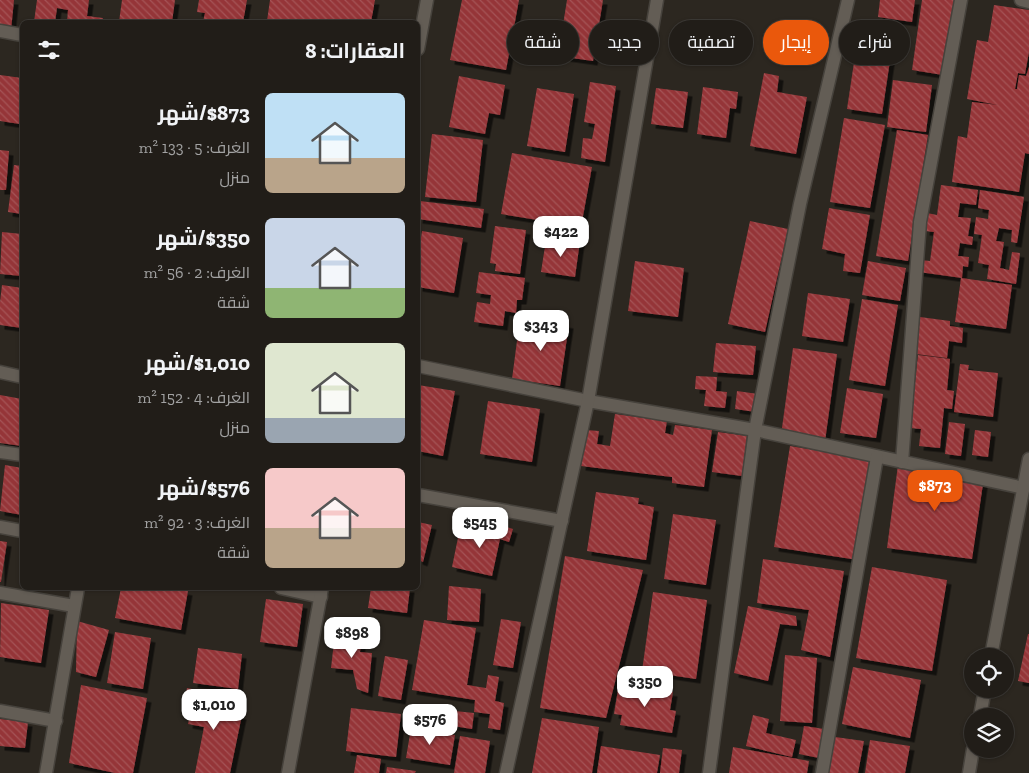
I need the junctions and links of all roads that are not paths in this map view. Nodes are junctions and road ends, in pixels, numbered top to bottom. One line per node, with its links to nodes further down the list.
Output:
1 (426, 0): 9 (street)
2 (658, 0): 13 (street)
3 (848, 0): 14 (street)
4 (960, 0): 19 (street)
5 (1021, 0): 6 (street)
6 (1029, 2)
7 (0, 31): 8 (street)
8 (20, 35)
9 (420, 37)
10 (420, 366): 13 (street)
11 (0, 372): 12 (street)
12 (20, 377)
13 (588, 401): 14 (street); 22 (street)
14 (755, 430): 17 (street); 37 (street)
15 (0, 452): 16 (street)
16 (20, 455)
17 (877, 457): 19 (street); 38 (street)
18 (1029, 459): 20 (street)
19 (902, 462): 20 (street)
20 (1024, 488): 30 (street)
21 (420, 495): 22 (street)
22 (562, 521): 36 (street)
23 (0, 527): 24 (street)
24 (20, 531)
25 (78, 590): 29 (street)
26 (302, 590): 27 (street)
27 (322, 592): 35 (street)
28 (0, 593): 29 (street)
29 (74, 606): 32 (street)
30 (993, 648)
31 (0, 711): 32 (street)
32 (56, 721): 34 (street)
33 (971, 758): 39 (street)
34 (46, 773)
35 (288, 773)
36 (506, 773)
37 (709, 773)
38 (822, 773)
39 (968, 773)

